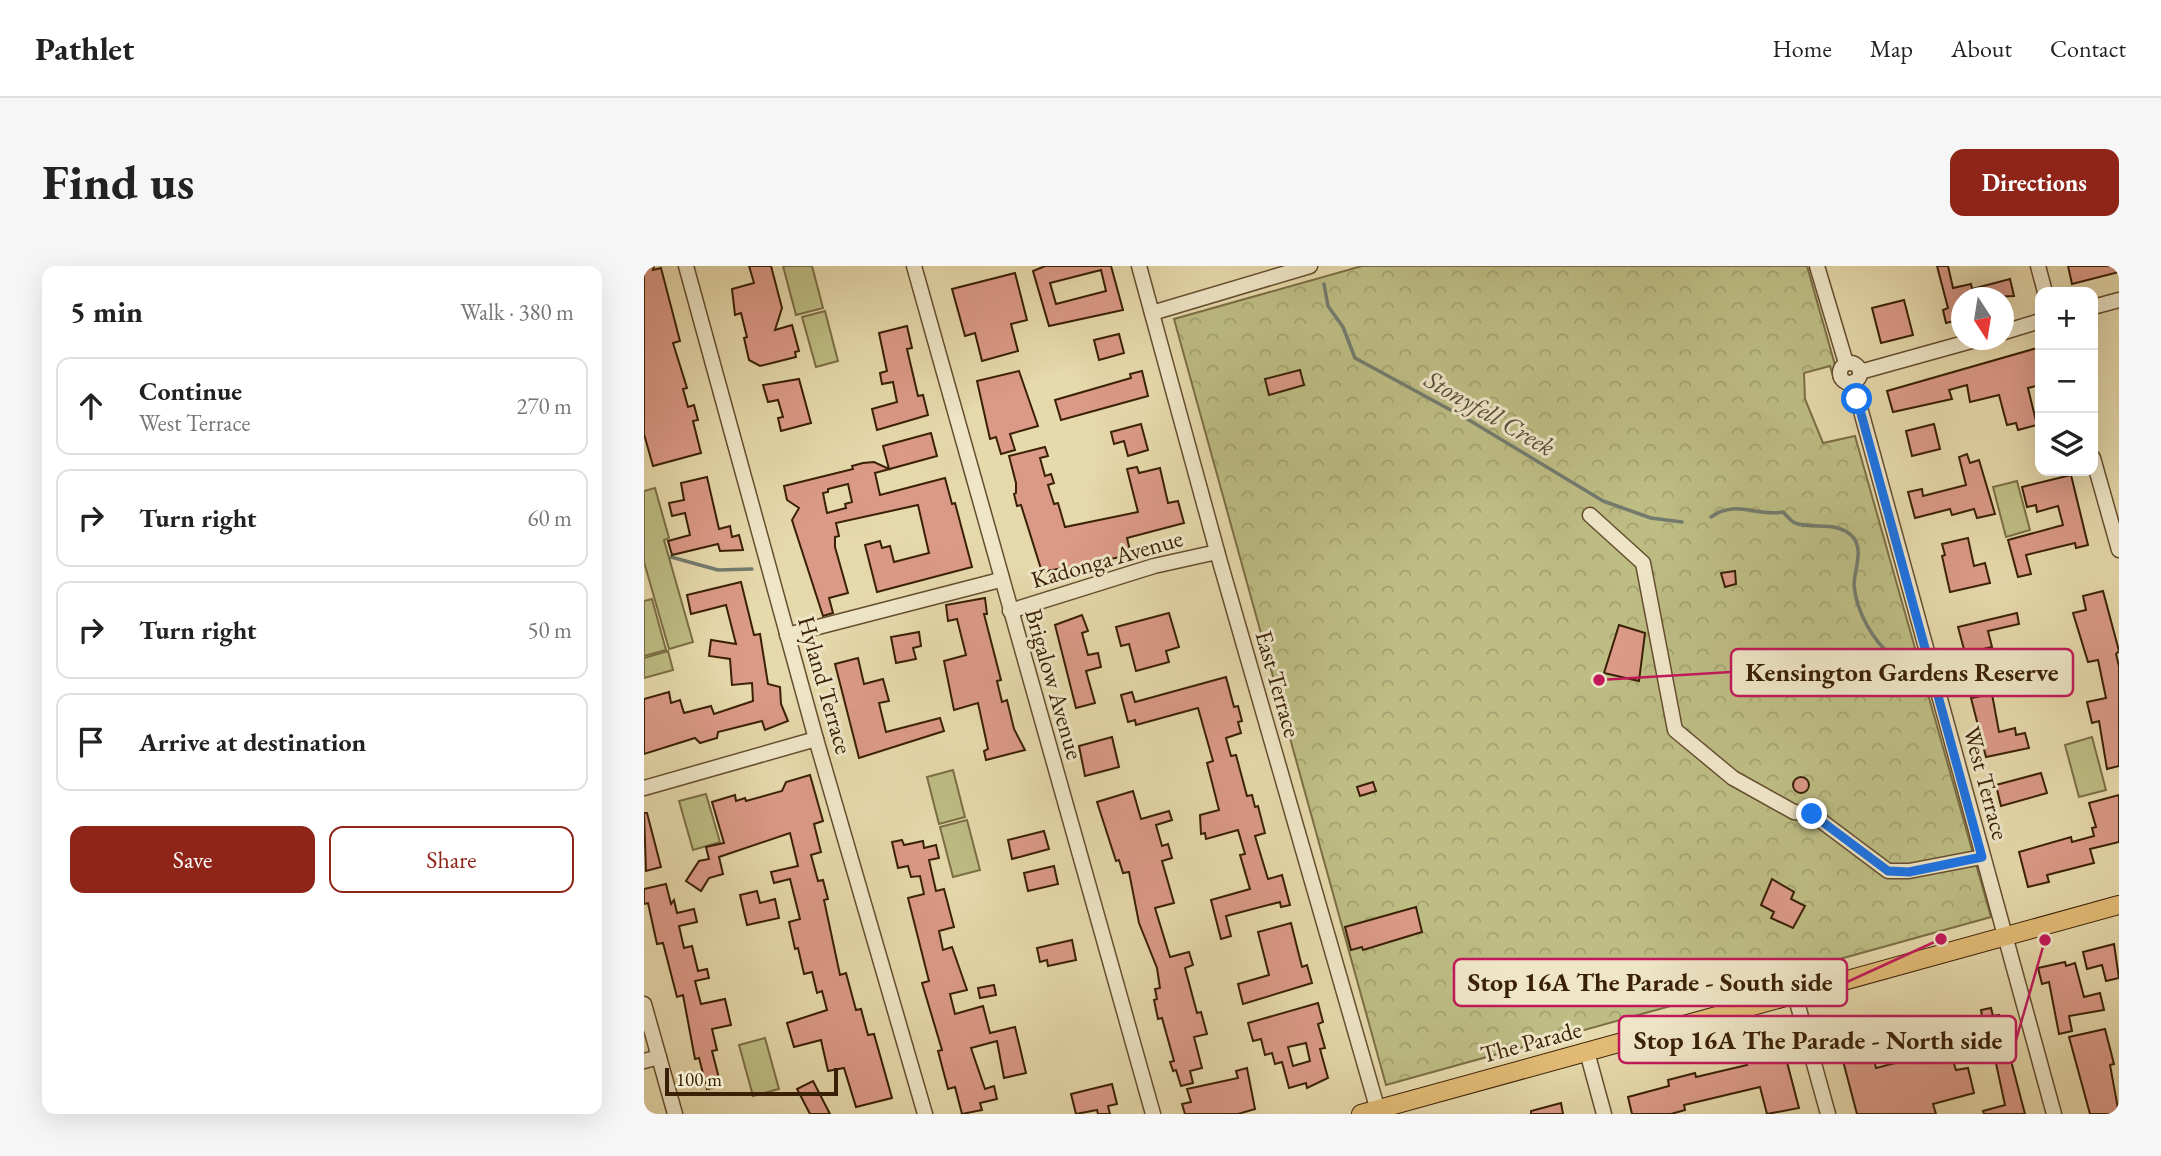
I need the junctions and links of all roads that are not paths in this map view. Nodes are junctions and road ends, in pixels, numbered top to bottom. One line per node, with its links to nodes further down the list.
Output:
1 (687, 266): 21 (street, Hyland Terrace)
2 (914, 266): 19 (street, Brigalow Avenue)
3 (1139, 266): 10 (street, East Terrace)
4 (1310, 266): 10 (street)
5 (1817, 266): 14 (street)
6 (2038, 266): 7 (street)
7 (2044, 287)
8 (2119, 300): 9 (street)
9 (2098, 306)
10 (1152, 313): 18 (street, East Terrace)
11 (2035, 323): 12 (street)
12 (2014, 329)
13 (1951, 347): 14 (street)
14 (1856, 377): 24 (street, West Terrace)
15 (2098, 476): 17 (street)
16 (1590, 515): 24 (street)
17 (2119, 550)
18 (1217, 552): 20 (street, Kadonga Avenue); 32 (street, East Terrace)
19 (1000, 580): 20 (street, Brigalow Avenue); 21 (street, Kadonga Avenue)
20 (1010, 611): 35 (street, Brigalow Avenue)
21 (787, 635): 22 (street, Hyland Terrace)
22 (816, 739): 23 (street); 34 (street, Hyland Terrace)
23 (644, 788)
24 (1982, 857): 26 (street, West Terrace)
25 (2119, 905): 26 (main road, The Parade)
26 (2005, 937): 27 (main road, The Parade); 38 (street, West Terrace)
27 (1795, 995): 29 (main road, The Parade); 37 (street)
28 (644, 1004): 30 (street)
29 (1587, 1052): 32 (main road, The Parade); 36 (street)
30 (659, 1057): 31 (street); 33 (street)
31 (644, 1061)
32 (1373, 1113)
33 (674, 1114)
34 (925, 1114)
35 (1153, 1114)
36 (1604, 1114)
37 (1828, 1114)
38 (2054, 1114)

